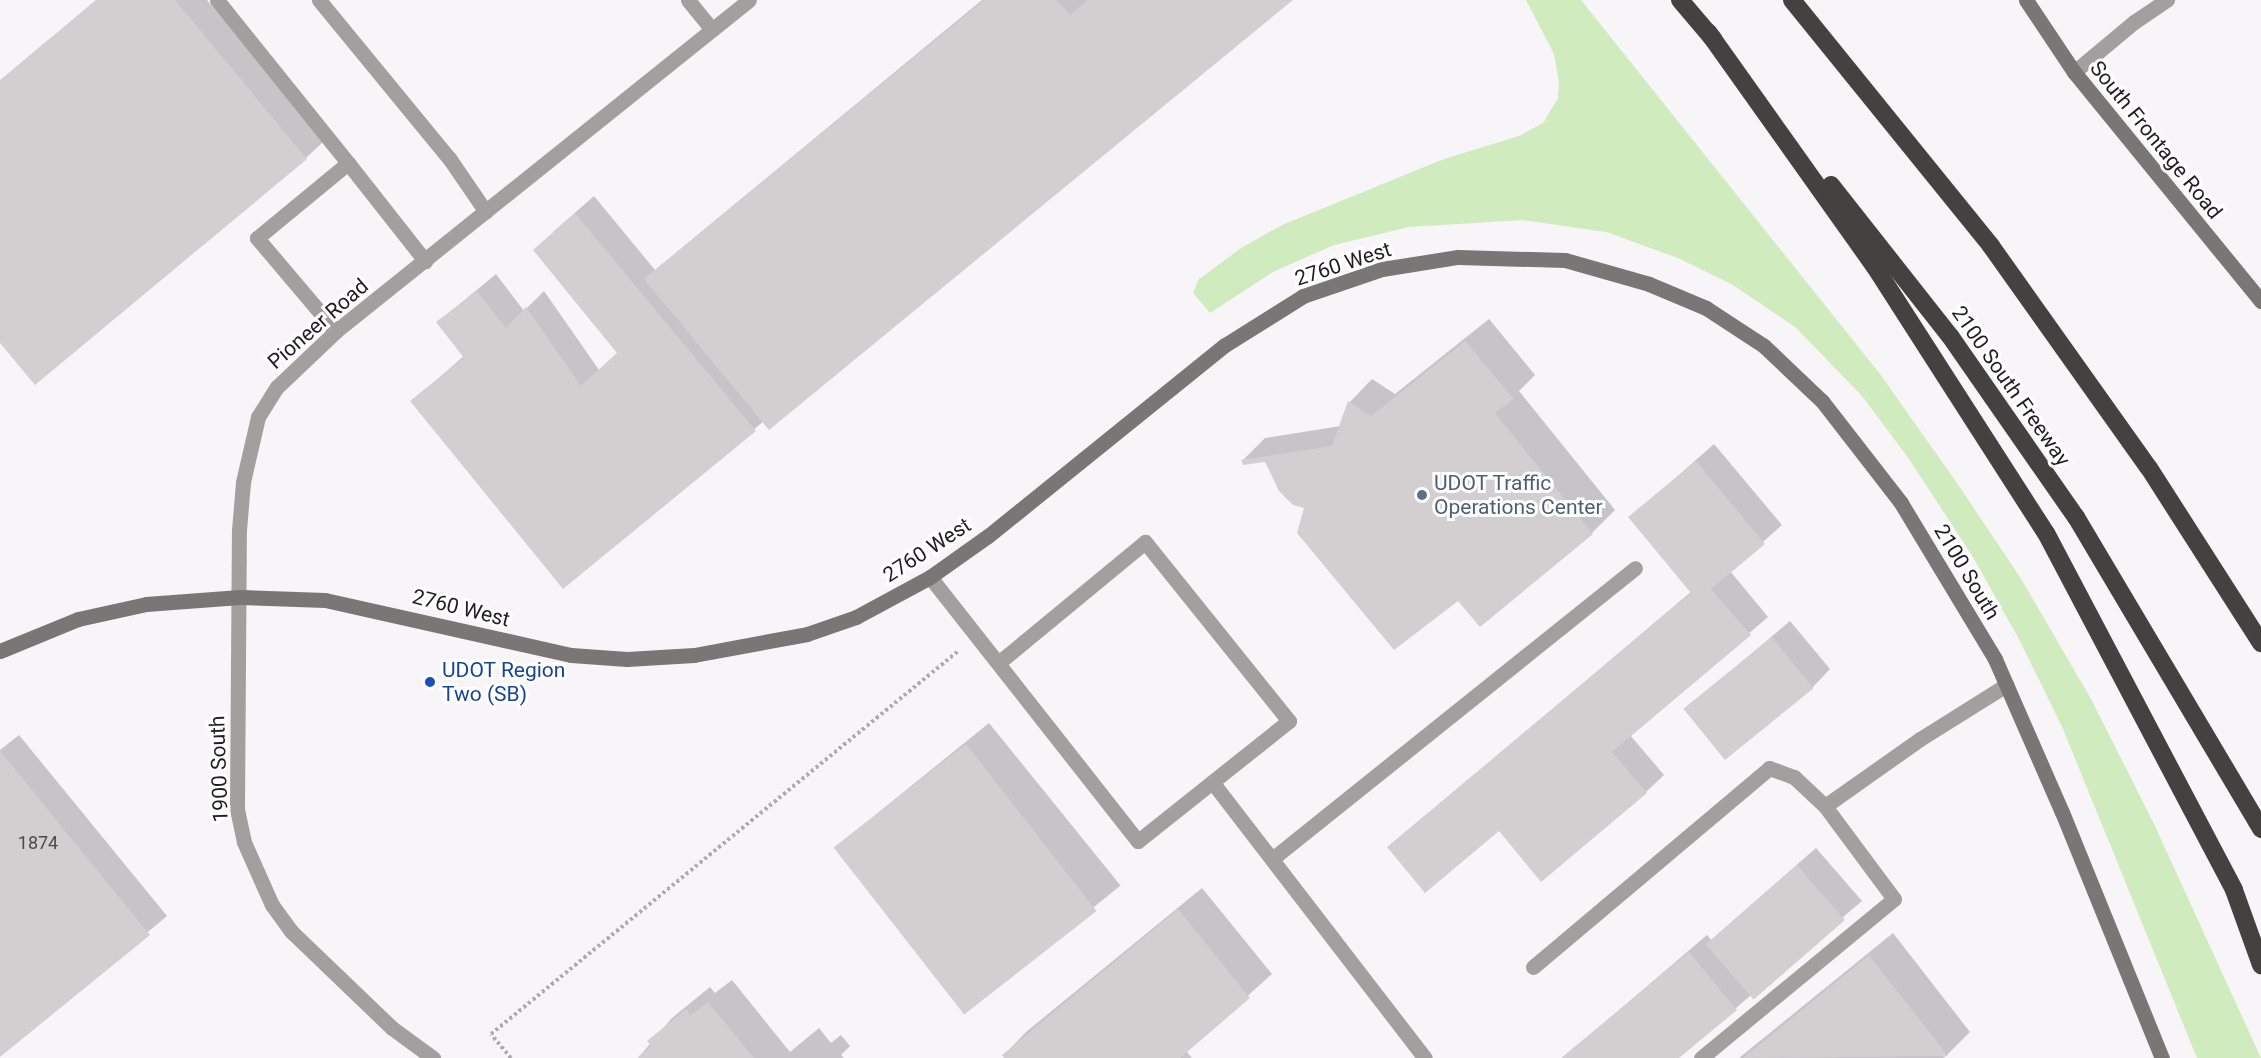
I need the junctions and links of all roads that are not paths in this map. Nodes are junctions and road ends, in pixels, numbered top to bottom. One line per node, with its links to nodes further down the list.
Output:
1 (217, 0): 12 (street)
2 (319, 0): 13 (street)
3 (688, 0): 9 (street)
4 (749, 0): 9 (street, Pioneer Road)
5 (1680, 0): 10 (highway, 2100 South Freeway)
6 (1792, 0): 21 (highway)
7 (2026, 0): 11 (main road, South Frontage Road)
8 (2167, 0): 11 (street)
9 (712, 30): 13 (street, Pioneer Road)
10 (1708, 32): 27 (highway, 2100 South Freeway); 29 (highway)
11 (2074, 72): 16 (main road, South Frontage Road)
12 (348, 163): 15 (street); 17 (street)
13 (486, 212): 15 (street, Pioneer Road)
14 (1565, 260): 19 (main road, 2760 West); 24 (main road, 2100 South)
15 (425, 261): 17 (street, Pioneer Road)
16 (2261, 301)
17 (336, 331): 20 (street, Pioneer Road)
18 (1635, 568): 28 (street)
19 (930, 577): 20 (main road, 2760 West); 23 (street)
20 (240, 597): 22 (main road); 31 (street, 1900 South)
21 (2261, 643)
22 (0, 651)
23 (998, 663): 25 (street); 25 (street)
24 (2006, 685): 26 (street); 34 (main road, 2100 South)
25 (1213, 783): 28 (street)
26 (1825, 806): 30 (street); 33 (street)
27 (2261, 829)
28 (1272, 859): 32 (street)
29 (2261, 965)
30 (1533, 967)
31 (433, 1058)
32 (1425, 1058)
33 (1701, 1058)
34 (2162, 1058)

